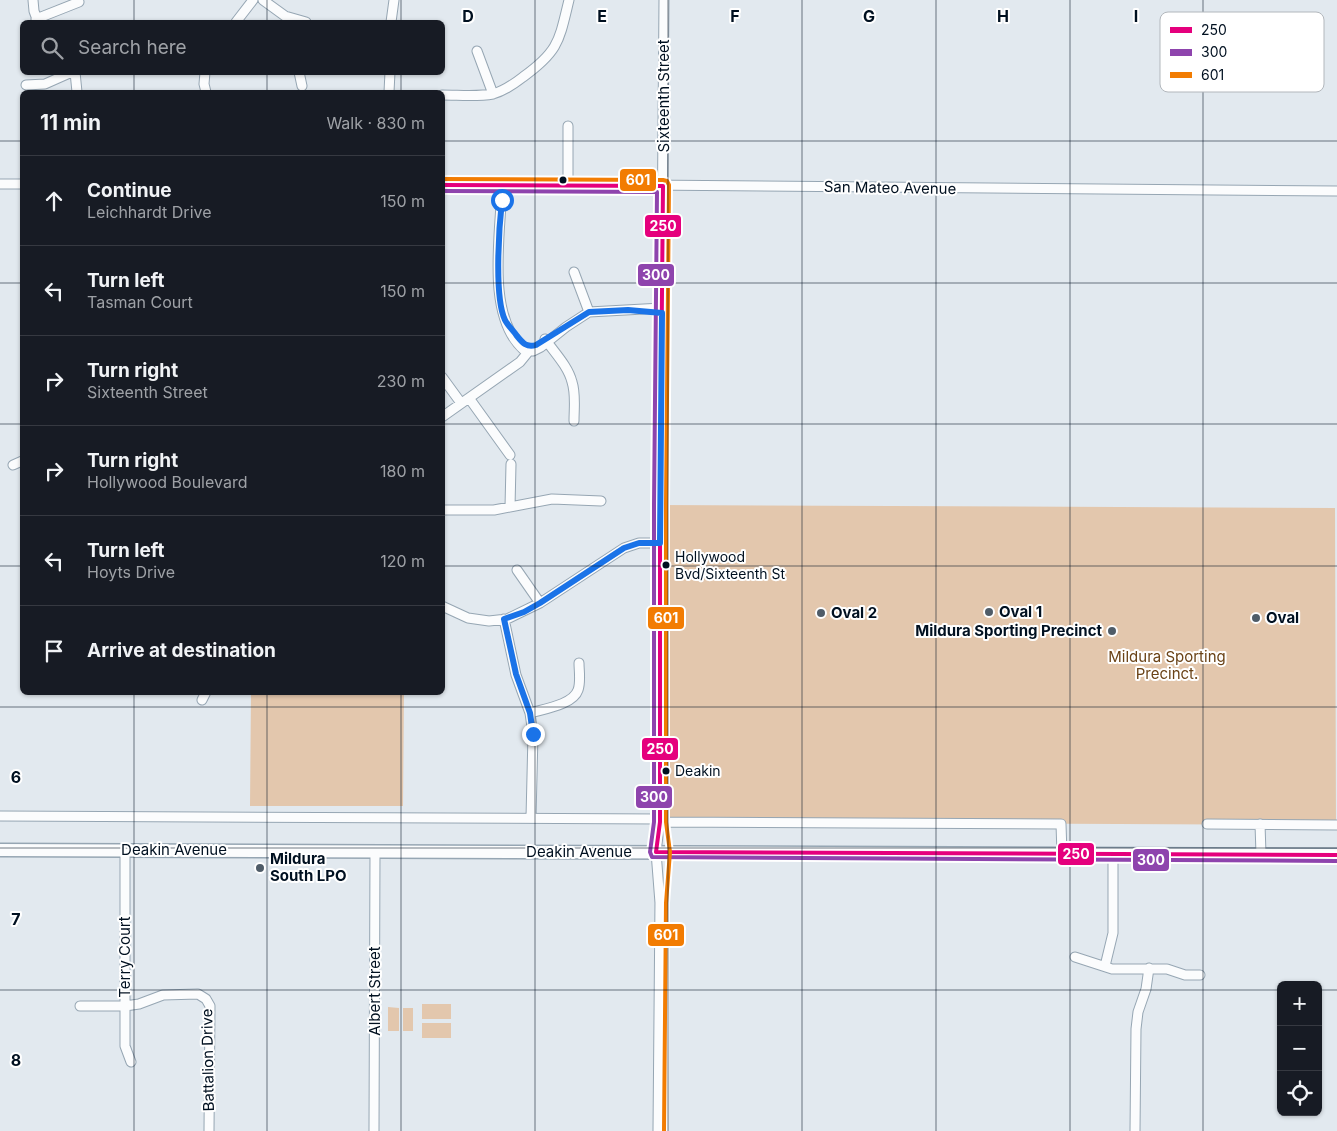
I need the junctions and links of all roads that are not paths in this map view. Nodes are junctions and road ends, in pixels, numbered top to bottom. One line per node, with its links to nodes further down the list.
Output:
1 (33, 0): 8 (street)
2 (253, 0): 10 (street)
3 (263, 0): 11 (street)
4 (394, 0): 12 (street)
5 (569, 0): 24 (street)
6 (664, 0): 32 (street, Sixteenth Street)
7 (79, 2): 9 (street)
8 (37, 20)
9 (39, 20)
10 (238, 20)
11 (299, 20)
12 (391, 20)
13 (477, 51): 24 (street)
14 (67, 75): 19 (street)
15 (74, 75): 21 (street)
16 (205, 75): 22 (street)
17 (300, 75): 20 (street)
18 (390, 75): 23 (street)
19 (26, 85)
20 (302, 86)
21 (77, 90)
22 (206, 90)
23 (390, 90)
24 (493, 94): 25 (street)
25 (445, 95)
26 (568, 126): 31 (street)
27 (0, 184): 28 (street)
28 (20, 184)
29 (445, 185): 30 (street, San Mateo Avenue)
30 (500, 185): 31 (street, San Mateo Avenue); 38 (street)
31 (568, 185): 32 (street, San Mateo Avenue)
32 (663, 186): 33 (street, San Mateo Avenue); 35 (street, Sixteenth Street)
33 (1337, 191)
34 (574, 272): 36 (street)
35 (662, 310): 36 (street); 48 (street, Sixteenth Street)
36 (589, 312): 37 (street)
37 (546, 341): 38 (street); 42 (street)
38 (527, 349): 40 (street)
39 (445, 380): 40 (street)
40 (465, 401): 41 (street); 46 (street)
41 (445, 414)
42 (574, 421)
43 (20, 462): 44 (street)
44 (13, 465)
45 (601, 501): 46 (street)
46 (510, 507): 47 (street)
47 (445, 510)
48 (660, 546): 50 (street); 57 (street, Sixteenth Street)
49 (517, 570): 50 (street)
50 (540, 603): 52 (street)
51 (445, 607): 52 (street)
52 (504, 619): 54 (street)
53 (579, 663): 54 (street)
54 (530, 713): 56 (street)
55 (0, 816): 56 (street)
56 (532, 818): 57 (street)
57 (660, 820): 64 (street, Sixteenth Street); 65 (street)
58 (1208, 824): 59 (street)
59 (1260, 824): 60 (street); 67 (street)
60 (1337, 825)
61 (0, 850): 62 (highway, Deakin Avenue)
62 (125, 850): 63 (highway, Deakin Avenue); 74 (street, Terry Court)
63 (374, 851): 64 (highway, Deakin Avenue); 77 (street, Albert Street)
64 (660, 852): 65 (highway, Deakin Avenue); 78 (street, Sixteenth Street)
65 (1062, 854): 66 (highway, Deakin Avenue)
66 (1113, 854): 67 (highway, Deakin Avenue); 70 (street)
67 (1261, 854): 68 (highway, Deakin Avenue)
68 (1337, 855)
69 (1075, 957): 70 (street)
70 (1105, 966): 71 (street)
71 (1148, 968): 72 (street); 79 (street)
72 (1200, 975)
73 (80, 1006): 74 (street, Battalion Drive)
74 (125, 1006): 75 (street, Terry Court); 76 (street, Battalion Drive)
75 (131, 1062)
76 (209, 1131)
77 (374, 1131)
78 (658, 1131)
79 (1135, 1131)

